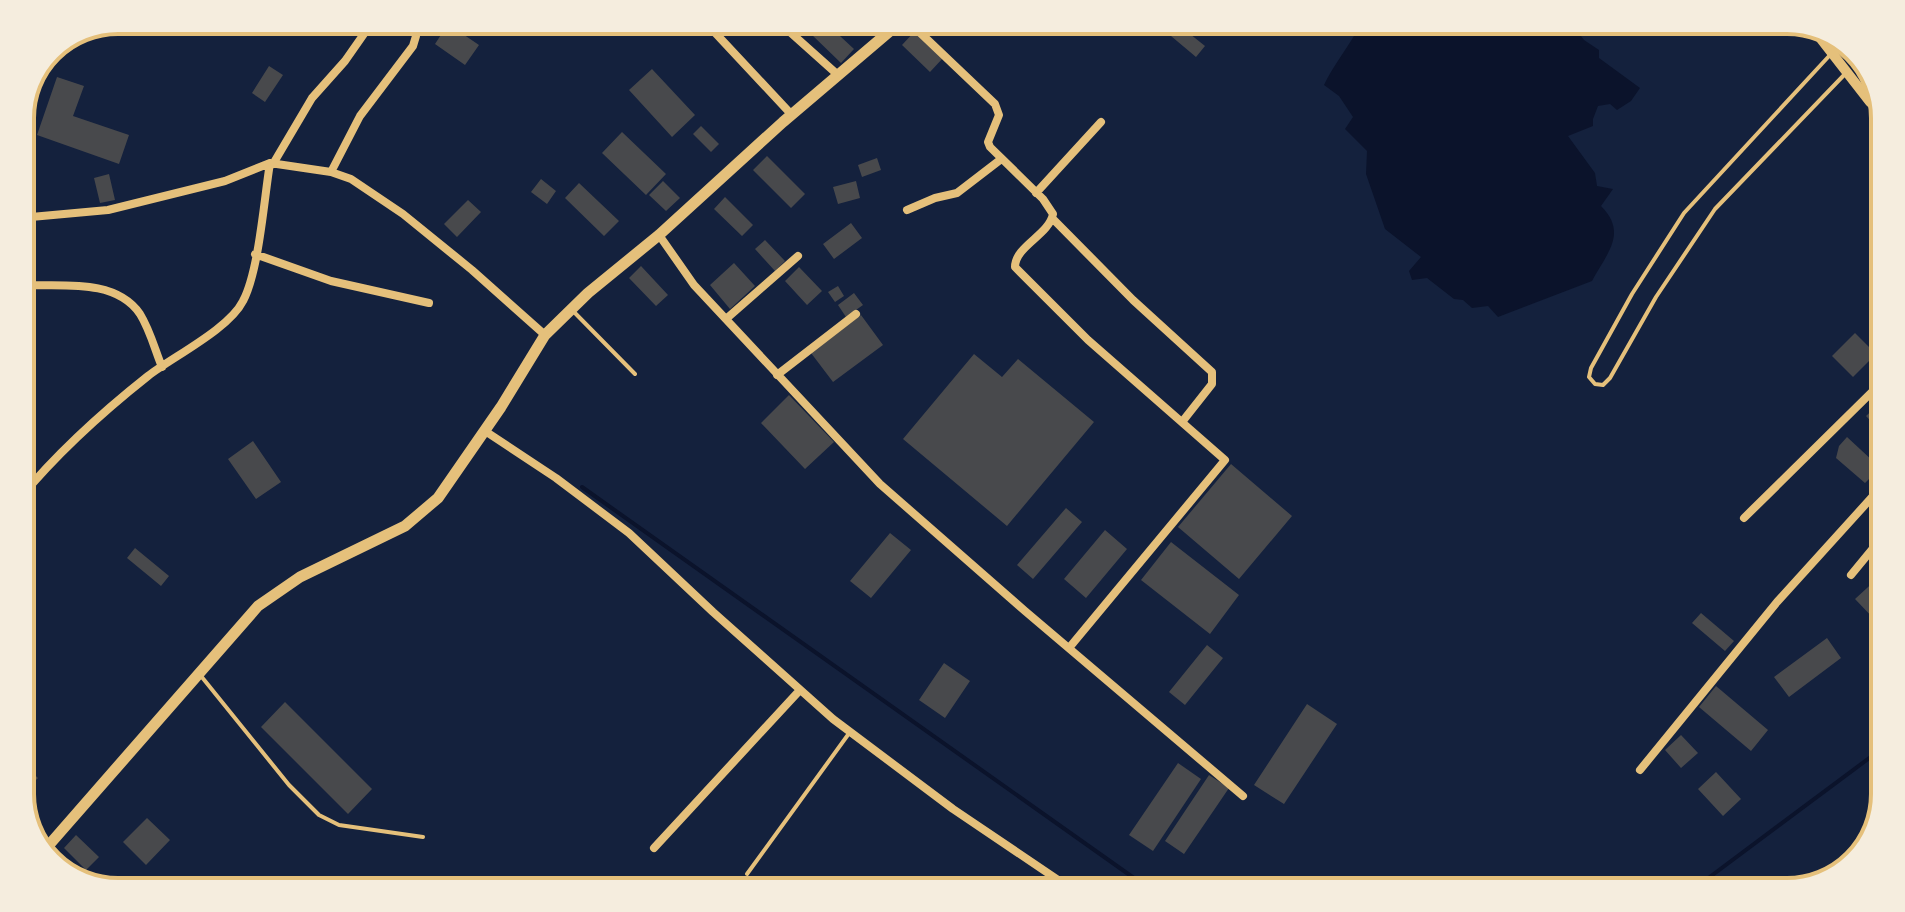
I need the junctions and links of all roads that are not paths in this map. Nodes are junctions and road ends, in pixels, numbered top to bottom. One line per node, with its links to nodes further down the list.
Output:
1 (364, 34): 15 (street)
2 (415, 34): 16 (street)
3 (716, 34): 12 (street)
4 (792, 34): 10 (street)
5 (886, 34): 10 (main road)
6 (921, 34): 14 (street)
7 (1823, 43): 8 (street)
8 (1831, 53): 9 (street); 9 (lane)
9 (1847, 73): 11 (street)
10 (838, 75): 12 (main road)
11 (1869, 100)
12 (791, 114): 21 (main road)
13 (1101, 122): 17 (street)
14 (1000, 160): 17 (street); 18 (street)
15 (275, 164): 16 (street); 19 (street); 22 (street)
16 (331, 172): 29 (street)
17 (1036, 193): 20 (street)
18 (907, 210)
19 (34, 217)
20 (1053, 219): 34 (street); 34 (street)
21 (659, 235): 26 (main road); 28 (street)
22 (255, 254): 25 (street); 30 (street)
23 (798, 256): 28 (street)
24 (34, 286): 30 (street)
25 (429, 303)
26 (572, 309): 29 (main road); 31 (lane)
27 (856, 314): 32 (street)
28 (726, 319): 32 (street)
29 (545, 335): 35 (main road)
30 (162, 367): 36 (street)
31 (635, 374)
32 (777, 375): 41 (street)
33 (1871, 393): 38 (street)
34 (1182, 422): 41 (street)
35 (485, 431): 42 (main road); 43 (street)
36 (34, 482)
37 (1871, 498): 45 (street)
38 (1744, 518)
39 (1871, 551): 40 (street)
40 (1851, 575)
41 (1069, 648): 46 (street)
42 (199, 674): 47 (lane); 48 (main road)
43 (800, 690): 44 (street); 49 (street)
44 (850, 732): 50 (lane); 51 (street)
45 (1640, 770)
46 (1243, 796)
47 (423, 837)
48 (51, 843)
49 (654, 848)
50 (747, 874)
51 (1055, 878)

